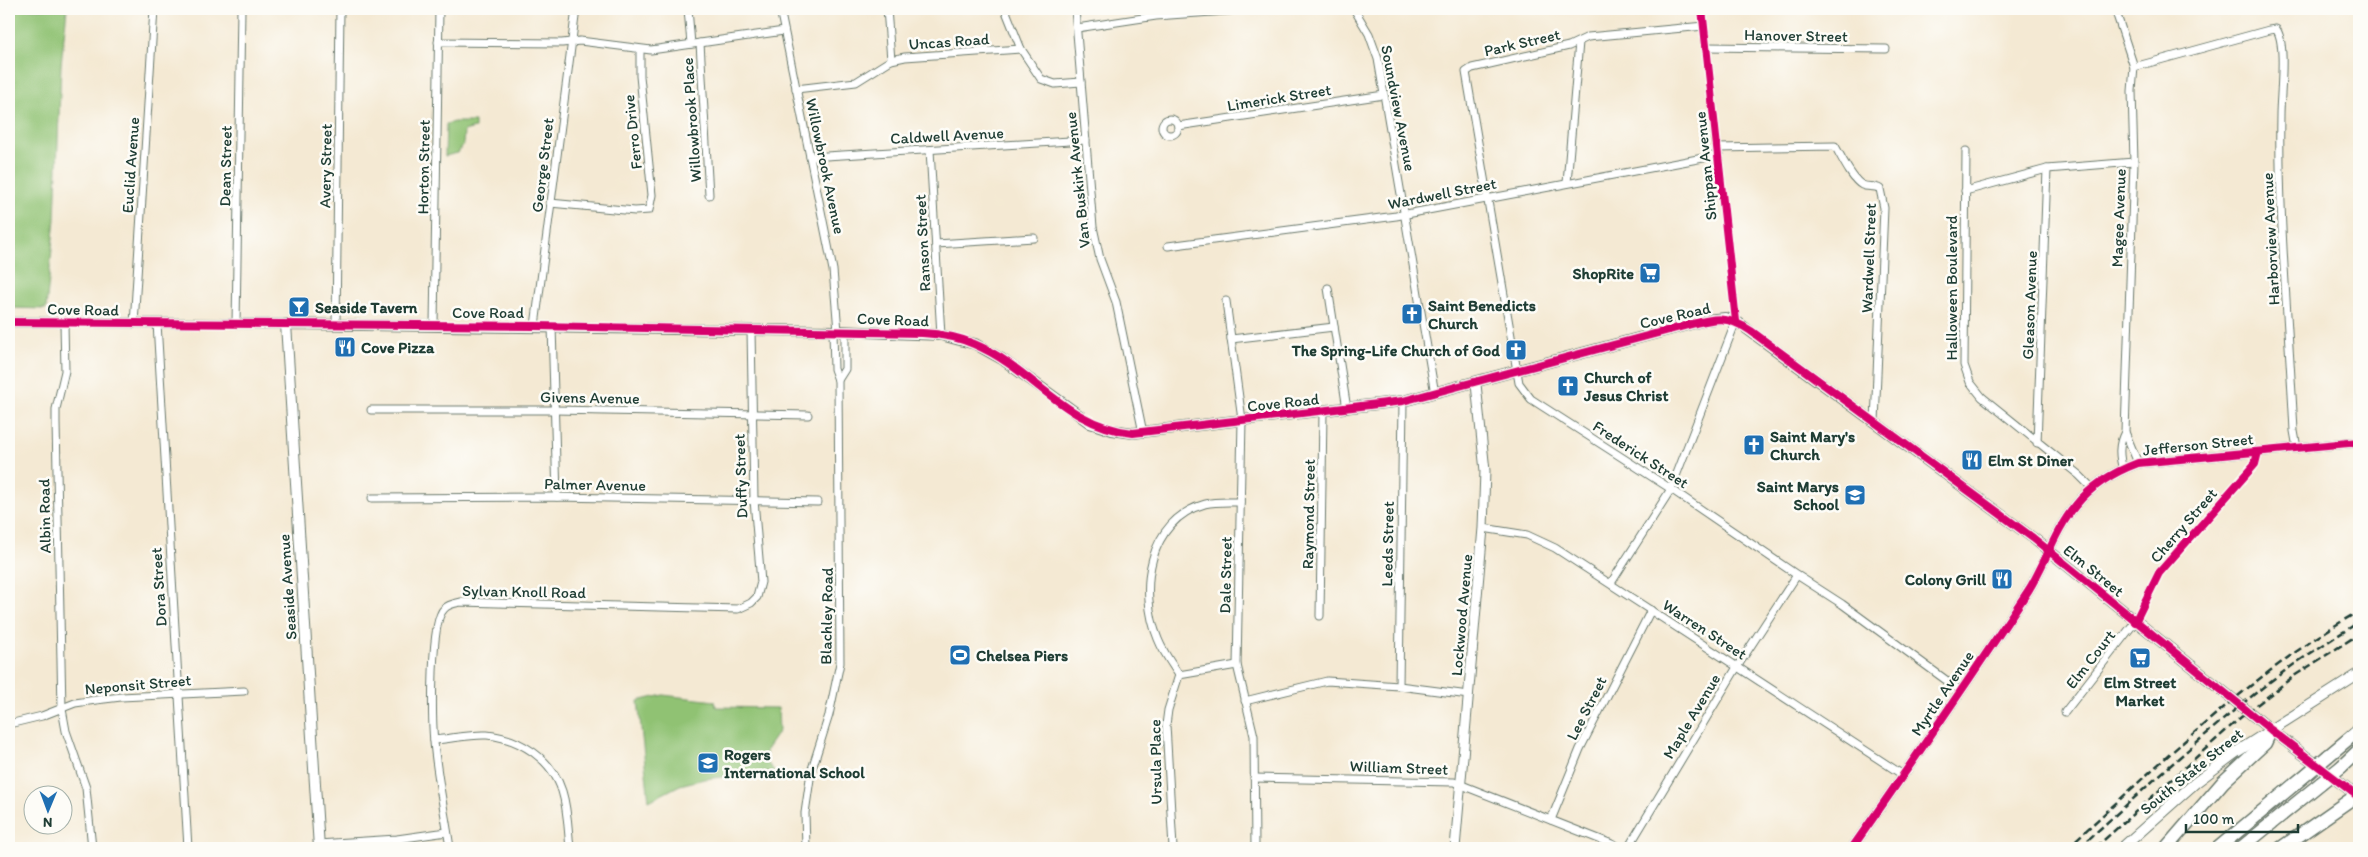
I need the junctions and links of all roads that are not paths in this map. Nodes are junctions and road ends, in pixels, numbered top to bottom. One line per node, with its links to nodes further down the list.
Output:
1 (154, 9): 56 (street, Euclid Avenue)
2 (241, 9): 57 (street, Dean Street)
3 (340, 9): 59 (street, Avery Street)
4 (439, 9): 19 (street, Horton Street)
5 (576, 9): 18 (street, George Street)
6 (688, 9): 22 (street)
7 (780, 9): 17 (street, Willowbrook Avenue)
8 (887, 9): 27 (street)
9 (1005, 9): 26 (street)
10 (1076, 9): 16 (street, Van Buskirk Avenue)
11 (1254, 9): 16 (street)
12 (1354, 9): 32 (street, Soundview Avenue)
13 (1702, 9): 15 (street, Shippan Avenue)
14 (2115, 9): 28 (street, Magee Avenue)
15 (1704, 26): 20 (street, Park Street); 23 (street, Shippan Avenue)
16 (1077, 28): 30 (street, Van Buskirk Avenue)
17 (784, 31): 21 (street); 31 (street, Willowbrook Avenue)
18 (571, 41): 19 (street); 25 (street); 45 (street, George Street)
19 (438, 42): 60 (street, Horton Street)
20 (1579, 42): 29 (street, Park Street); 41 (street)
21 (700, 43): 22 (street); 43 (street, Willowbrook Place)
22 (691, 44): 25 (street)
23 (1706, 47): 24 (street, Hanover Street); 36 (street, Shippan Avenue)
24 (1886, 49)
25 (640, 50): 45 (street, Ferro Drive)
26 (1021, 50): 27 (street, Uncas Road); 30 (street)
27 (891, 60): 31 (street, Uncas Road)
28 (2134, 66): 39 (street, Magee Avenue); 85 (street, Harborview Avenue)
29 (1466, 72): 44 (street, Frederick Street)
30 (1081, 82): 34 (street, Van Buskirk Avenue)
31 (796, 89): 38 (street, Willowbrook Avenue)
32 (1384, 95): 33 (street, Limerick Street); 46 (street, Soundview Avenue)
33 (1178, 126)
34 (1086, 140): 35 (street, Caldwell Avenue); 82 (street, Van Buskirk Avenue)
35 (930, 150): 38 (street, Caldwell Avenue); 48 (street, Ranson Street)
36 (1718, 151): 41 (street, Wardwell Street); 52 (street, Shippan Avenue); 80 (street, Wardwell Street)
37 (1966, 151): 42 (street, Halloween Boulevard)
38 (810, 157): 65 (street, Willowbrook Avenue)
39 (2134, 162): 40 (street); 81 (street, Magee Avenue)
40 (2047, 170): 42 (street); 83 (street, Gleason Avenue)
41 (1567, 183): 44 (street, Wardwell Street)
42 (1965, 191): 83 (street, Halloween Boulevard)
43 (710, 195)
44 (1486, 198): 46 (street, Wardwell Street); 68 (street, Frederick Street)
45 (550, 203): 61 (street, George Street)
46 (1404, 214): 49 (street, Wardwell Street); 71 (street, Soundview Avenue)
47 (1034, 238): 48 (street)
48 (936, 244): 66 (street, Ranson Street)
49 (1168, 246)
50 (1328, 288): 63 (street)
51 (1226, 301): 67 (street, Dale Street)
52 (1736, 321): 68 (main road, Cove Road); 80 (main road, Elm Street); 90 (street, Shippan Avenue)
53 (9, 322): 54 (street, Cove Road)
54 (64, 323): 56 (street, Cove Road); 114 (street, Albin Road)
55 (157, 323): 56 (street, Cove Road); 57 (street, Cove Road); 111 (street, Dora Street)
56 (134, 324)
57 (236, 324): 58 (street, Cove Road)
58 (286, 324): 59 (main road, Cove Road); 129 (main road, Seaside Avenue)
59 (336, 324): 60 (main road, Cove Road)
60 (434, 326): 61 (main road, Cove Road)
61 (535, 326): 62 (main road, Cove Road)
62 (552, 326): 64 (main road, Cove Road); 75 (street)
63 (1334, 327): 67 (street); 73 (street)
64 (751, 330): 65 (main road, Cove Road); 77 (street, Duffy Street)
65 (839, 331): 66 (main road, Cove Road); 69 (street, Blachley Road); 69 (street, Blachley Road)
66 (941, 334): 82 (main road, Cove Road)
67 (1231, 339): 79 (street, Dale Street)
68 (1516, 373): 70 (main road, Cove Road); 90 (street, Frederick Street)
69 (838, 380): 134 (street, Blachley Road)
70 (1476, 384): 71 (main road, Cove Road); 96 (street, Lockwood Avenue)
71 (1435, 394): 72 (main road, Cove Road)
72 (1404, 402): 73 (main road, Cove Road); 108 (street, Leeds Street)
73 (1347, 409): 76 (main road, Cove Road)
74 (371, 410): 75 (street, Givens Avenue)
75 (555, 410): 77 (street, Givens Avenue); 91 (street)
76 (1323, 412): 79 (main road, Cove Road); 102 (street, Raymond Street)
77 (752, 414): 78 (street, Givens Avenue); 93 (street, Duffy Street)
78 (808, 415)
79 (1242, 420): 82 (main road, Cove Road); 95 (street, Dale Street)
80 (1875, 422): 97 (main road, Elm Street)
81 (2125, 432): 87 (street, Magee Avenue); 88 (street, Magee Avenue)
82 (1143, 433)
83 (2037, 442): 89 (street, Halloween Boulevard)
84 (2359, 442): 85 (street, Jefferson Street)
85 (2297, 448): 86 (street, Jefferson Street)
86 (2258, 452): 87 (street, Jefferson Street); 103 (street, Cherry Street)
87 (2138, 463): 88 (street, Jefferson Street)
88 (2123, 470): 89 (street, Jefferson Street)
89 (2092, 488): 97 (street, Jefferson Street)
90 (1671, 489): 98 (street, Frederick Street); 99 (street, Shippan Avenue)
91 (557, 497): 92 (street, Palmer Avenue); 93 (street, Palmer Avenue)
92 (372, 498)
93 (754, 500): 94 (street, Palmer Avenue); 100 (street, Duffy Street)
94 (818, 502)
95 (1240, 502): 104 (street, Dale Street); 107 (street)
96 (1483, 528): 99 (street, Warren Street); 112 (street, Lockwood Avenue)
97 (2048, 550): 103 (main road, Elm Street); 110 (street, Myrtle Avenue)
98 (1796, 575): 105 (street, Maple Avenue); 110 (street, Frederick Street)
99 (1611, 583): 101 (street, Warren Street)
100 (738, 609): 119 (street, Sylvan Knoll Road)
101 (1651, 610): 105 (street, Warren Street); 127 (street, Lee Street)
102 (1320, 616)
103 (2135, 622): 115 (street, Elm Court); 117 (main road, Elm Street)
104 (1237, 665): 107 (street); 113 (street, Dale Street)
105 (1737, 667): 123 (street, Warren Street); 139 (street, Maple Avenue)
106 (2359, 674): 117 (main road, South State Street)
107 (1179, 675): 135 (street, Ursula Place)
108 (1399, 686): 112 (street); 113 (street)
109 (244, 691): 111 (street, Neponsit Street)
110 (1961, 691): 123 (street, Myrtle Avenue)
111 (178, 694): 114 (street, Neponsit Street); 131 (street, Dora Street)
112 (1469, 695): 125 (street, Lockwood Avenue)
113 (1245, 701): 124 (street, Dale Street)
114 (62, 709): 116 (street, Neponsit Street); 130 (street, Albin Road)
115 (2065, 712)
116 (9, 724)
117 (2271, 730): 126 (main road, Elm Street); 141 (main road, South State Street); 142 (highway)
118 (2359, 730): 143 (highway, bridge)
119 (434, 740): 128 (street, Sylvan Knoll Road); 133 (street)
120 (2359, 750): 122 (highway)
121 (2359, 756): 122 (highway)
122 (2341, 767): 144 (highway, bridge)
123 (1903, 775): 140 (street, Myrtle Avenue)
124 (1254, 778): 125 (street, William Street); 136 (street, Dale Street)
125 (1460, 785): 127 (street, William Street); 137 (street, Lockwood Avenue)
126 (2358, 795): 145 (highway)
127 (1552, 820): 138 (street, William Street)
128 (448, 832): 129 (street); 132 (street, Sylvan Knoll Road)
129 (318, 846)
130 (92, 848)
131 (188, 848)
132 (450, 848)
133 (570, 848)
134 (806, 848)
135 (1173, 848)
136 (1255, 848)
137 (1455, 848)
138 (1622, 848)
139 (1628, 848)
140 (1852, 848)
141 (2122, 848)
142 (2166, 848)
143 (2218, 848)
144 (2242, 848)
145 (2281, 848)

